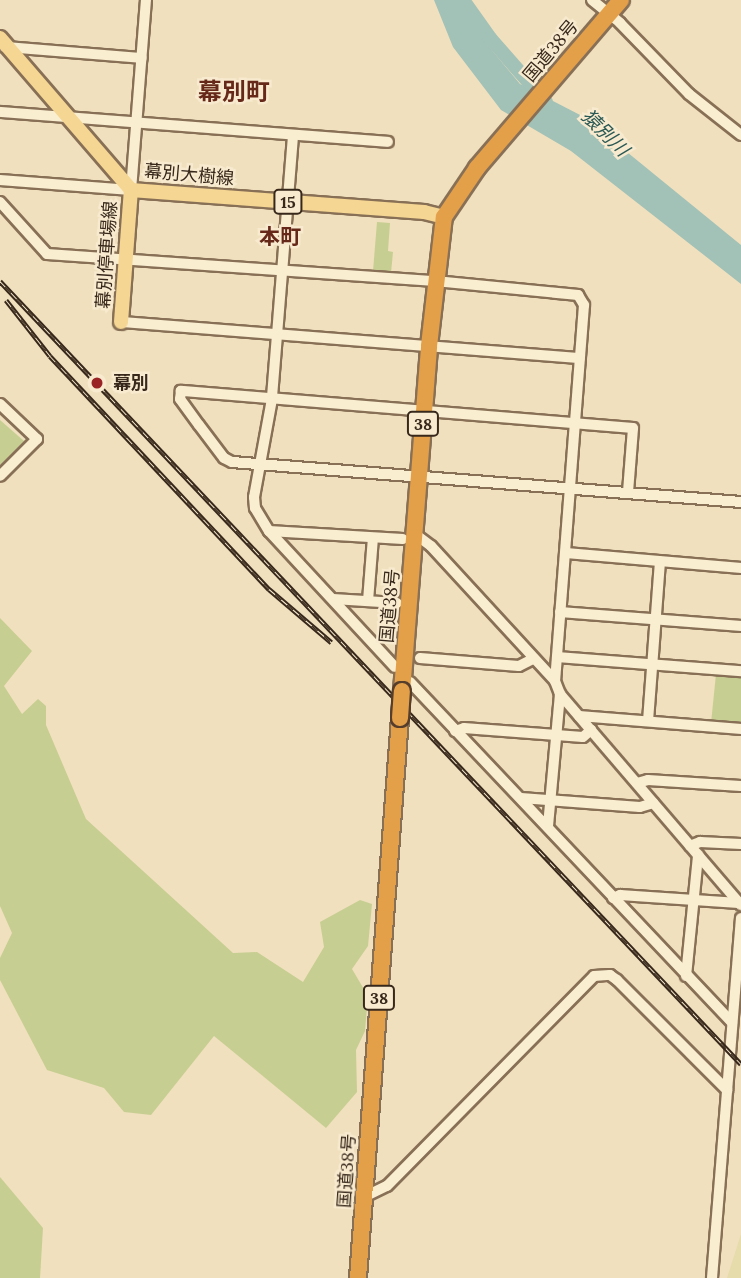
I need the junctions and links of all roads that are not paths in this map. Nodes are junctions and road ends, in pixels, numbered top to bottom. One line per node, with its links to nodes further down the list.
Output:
1 (146, 0): 6 (street)
2 (592, 0): 4 (street)
3 (621, 0): 4 (highway, 国道38号 / 38)
4 (603, 20): 10 (street); 17 (highway, 国道38号 / 38)
5 (3, 44): 6 (street); 8 (main road, 幕別大樹線)
6 (142, 58): 9 (street)
7 (0, 112): 8 (street)
8 (69, 118): 9 (street); 14 (main road, 幕別大樹線)
9 (137, 122): 11 (street); 14 (street)
10 (741, 135)
11 (293, 136): 12 (street); 16 (street)
12 (388, 142)
13 (0, 180): 14 (street)
14 (131, 190): 16 (main road, 幕別大樹線 / 15); 18 (main road, 幕別停車場線)
15 (0, 202): 18 (street)
16 (288, 202): 17 (main road, 幕別大樹線 / 15); 19 (street)
17 (444, 217): 20 (highway, 国道38号 / 38)
18 (126, 258): 19 (street); 21 (main road, 幕別停車場線)
19 (283, 269): 20 (street); 22 (street)
20 (436, 281): 23 (highway, 国道38号 / 38); 24 (street)
21 (121, 322): 22 (street)
22 (277, 334): 23 (street); 25 (street)
23 (429, 346): 24 (street); 27 (highway, 国道38号 / 38)
24 (580, 358): 28 (street)
25 (272, 399): 27 (street); 29 (street); 29 (street)
26 (0, 404): 30 (street)
27 (424, 412): 28 (street); 31 (highway, 国道38号 / 38)
28 (575, 423): 32 (street); 33 (street)
29 (260, 464): 31 (street); 35 (street)
30 (0, 476)
31 (419, 476): 32 (street); 36 (highway, 国道38号 / 38)
32 (570, 488): 33 (street); 38 (street)
33 (628, 492): 34 (street)
34 (741, 502)
35 (269, 531): 37 (street); 41 (street)
36 (409, 537): 37 (street); 49 (street); 54 (highway, 国道38号 / 38)
37 (373, 538): 42 (street)
38 (566, 553): 39 (street); 44 (street)
39 (660, 561): 40 (street); 45 (street)
40 (741, 568)
41 (333, 599): 42 (street); 51 (street)
42 (368, 601): 43 (street)
43 (397, 603)
44 (560, 612): 45 (street); 47 (street)
45 (656, 619): 46 (street); 50 (street)
46 (741, 626)
47 (557, 657): 50 (street); 53 (street)
48 (420, 658): 49 (street)
49 (533, 659): 53 (street)
50 (652, 664): 52 (street); 57 (street)
51 (396, 667)
52 (741, 671)
53 (555, 681): 55 (street)
54 (406, 687): 60 (street); 78 (highway, 国道38号 / 38, bridge)
55 (560, 694): 56 (street); 61 (street)
56 (579, 716): 57 (street); 59 (street)
57 (648, 721): 58 (street)
58 (741, 729)
59 (592, 730): 61 (street); 62 (street)
60 (455, 731): 61 (street); 64 (street)
61 (555, 735): 65 (street)
62 (637, 783): 63 (street); 66 (street)
63 (741, 786)
64 (521, 799): 65 (street); 67 (street)
65 (550, 800): 66 (street); 67 (street)
66 (653, 803): 69 (street)
67 (548, 825): 71 (street)
68 (741, 844): 69 (street)
69 (690, 846): 70 (street)
70 (698, 855): 72 (street); 73 (street)
71 (613, 898): 72 (street); 75 (street)
72 (694, 901): 73 (street); 75 (street)
73 (740, 904)
74 (741, 918): 76 (street)
75 (686, 976): 76 (street)
76 (732, 1023): 77 (street)
77 (727, 1090): 78 (street); 80 (street)
78 (364, 1197): 79 (highway, 国道38号 / 38)
79 (358, 1278)
80 (712, 1278)

